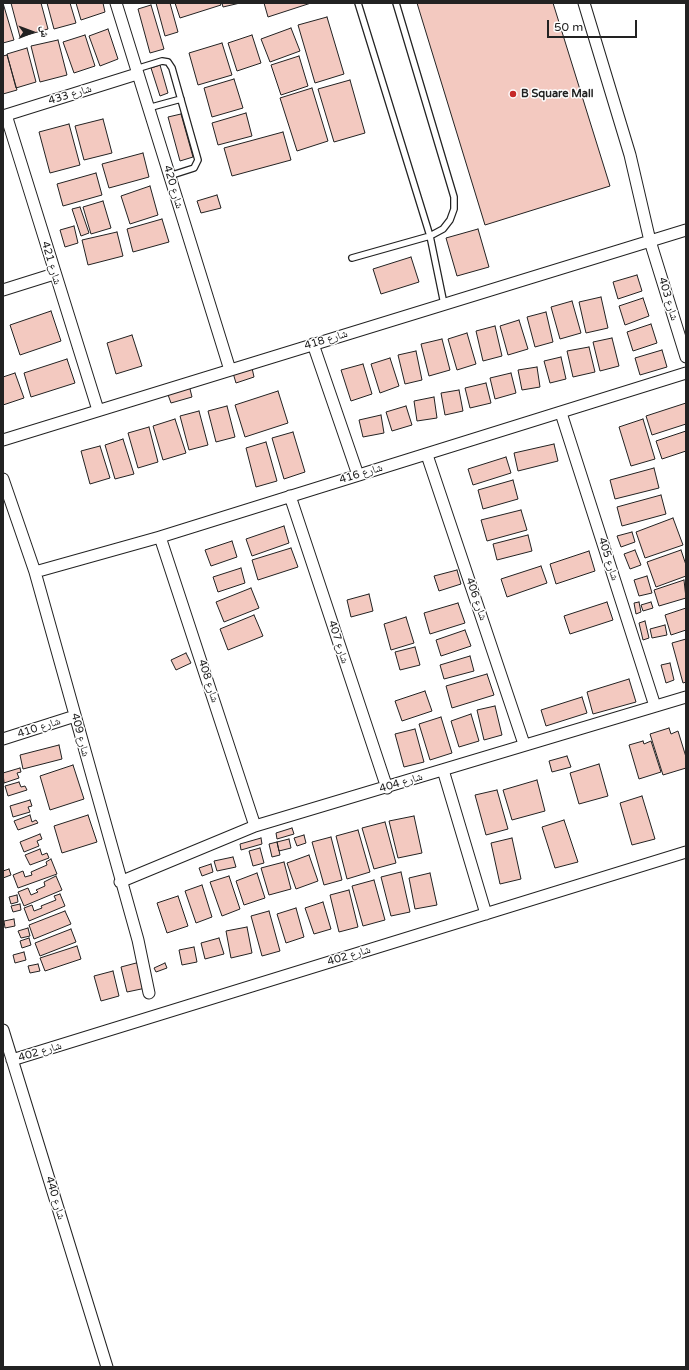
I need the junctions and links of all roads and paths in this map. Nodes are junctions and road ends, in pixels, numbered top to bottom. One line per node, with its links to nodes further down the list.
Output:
1 (116, 3): 5 (street, شارع 420)
2 (358, 3): 11 (lane)
3 (396, 3): 11 (lane)
4 (584, 3): 12 (street, شارع 403)
5 (137, 72): 6 (lane); 7 (street, شارع 420); 8 (street, شارع 433)
6 (181, 99): 7 (lane); 9 (lane)
7 (148, 108): 9 (street, شارع 420)
8 (4, 115): 14 (street, شارع 421)
9 (169, 176): 19 (street, شارع 420)
10 (686, 230): 12 (street, شارع 418)
11 (430, 236): 13 (lane); 16 (lane)
12 (650, 241): 16 (street, شارع 418); 18 (street, شارع 403)
13 (352, 258)
14 (54, 274): 15 (street); 21 (street, شارع 421)
15 (3, 290)
16 (444, 304): 17 (street, شارع 418)
17 (313, 344): 19 (street, شارع 418); 25 (street)
18 (686, 357)
19 (230, 370): 21 (street, شارع 418)
20 (686, 373): 22 (street, شارع 416)
21 (98, 410): 23 (street, شارع 418)
22 (561, 413): 24 (street, شارع 416); 31 (street, شارع 405)
23 (3, 440)
24 (427, 454): 25 (street, شارع 416); 34 (street, شارع 406)
25 (358, 475): 27 (street, شارع 416)
26 (3, 479): 29 (street, شارع 409)
27 (290, 496): 28 (street, شارع 416); 36 (street, شارع 407)
28 (160, 537): 29 (street, شارع 416); 37 (street, شارع 408)
29 (35, 572): 32 (street, شارع 409)
30 (686, 697): 31 (street, شارع 404)
31 (655, 706): 34 (street, شارع 404)
32 (75, 716): 33 (street, شارع 410); 39 (street, شارع 409)
33 (3, 739)
34 (524, 744): 35 (street, شارع 404)
35 (444, 770): 36 (street, شارع 404); 40 (street)
36 (386, 788): 37 (street, شارع 404)
37 (255, 826): 39 (street, شارع 404)
38 (686, 852): 40 (street, شارع 402)
39 (120, 882): 41 (street, شارع 409)
40 (486, 914): 43 (street, شارع 402)
41 (149, 993)
42 (3, 1030): 43 (street, شارع 440)
43 (12, 1060): 44 (street, شارع 440)
44 (107, 1367)

